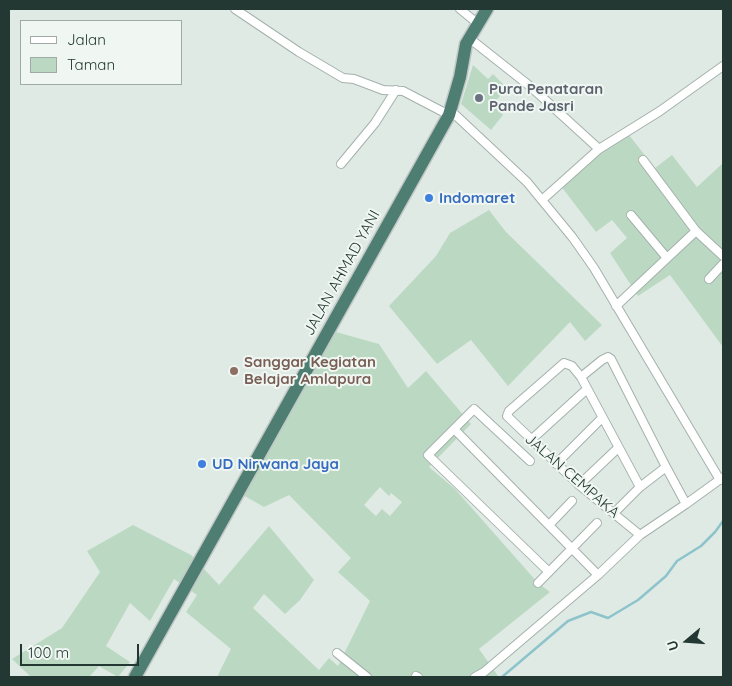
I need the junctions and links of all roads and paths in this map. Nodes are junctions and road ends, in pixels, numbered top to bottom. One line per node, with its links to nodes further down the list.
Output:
1 (235, 9): 7 (street)
2 (460, 9): 4 (street)
3 (487, 9): 4 (highway, JALAN AHMAD YANI)
4 (477, 23): 5 (highway, JALAN AHMAD YANI)
5 (469, 38): 8 (highway, JALAN AHMAD YANI); 9 (street)
6 (723, 66): 9 (street)
7 (396, 90): 8 (street); 11 (street)
8 (449, 112): 12 (street); 43 (highway, JALAN AHMAD YANI)
9 (599, 149): 12 (street)
10 (643, 160): 14 (street)
11 (341, 164)
12 (542, 200): 19 (street)
13 (631, 215): 16 (street)
14 (696, 231): 15 (street); 16 (street)
15 (723, 256)
16 (667, 258): 19 (street)
17 (723, 264): 18 (street)
18 (709, 279)
19 (616, 306): 29 (street)
20 (581, 377): 21 (street); 24 (street, JALAN CEMPAKA); 28 (street)
21 (588, 389): 22 (street); 24 (street)
22 (602, 418): 25 (street); 27 (street)
23 (454, 429): 26 (street); 36 (street); 39 (street)
24 (531, 440): 27 (street, JALAN CEMPAKA)
25 (618, 448): 30 (street); 31 (street)
26 (530, 461)
27 (556, 464): 30 (street, JALAN CEMPAKA)
28 (666, 467): 31 (street); 33 (street)
29 (722, 478): 33 (street)
30 (579, 485): 34 (street, JALAN CEMPAKA)
31 (640, 487): 34 (street)
32 (572, 501): 36 (street)
33 (686, 504): 37 (street)
34 (614, 513): 37 (street, JALAN CEMPAKA)
35 (597, 523): 38 (street)
36 (550, 524): 38 (street)
37 (640, 535): 40 (street)
38 (573, 548): 39 (street); 40 (street)
39 (549, 572): 41 (street)
40 (598, 574): 45 (street)
41 (538, 583)
42 (337, 654): 44 (street)
43 (134, 677)
44 (367, 677)
45 (474, 677)

